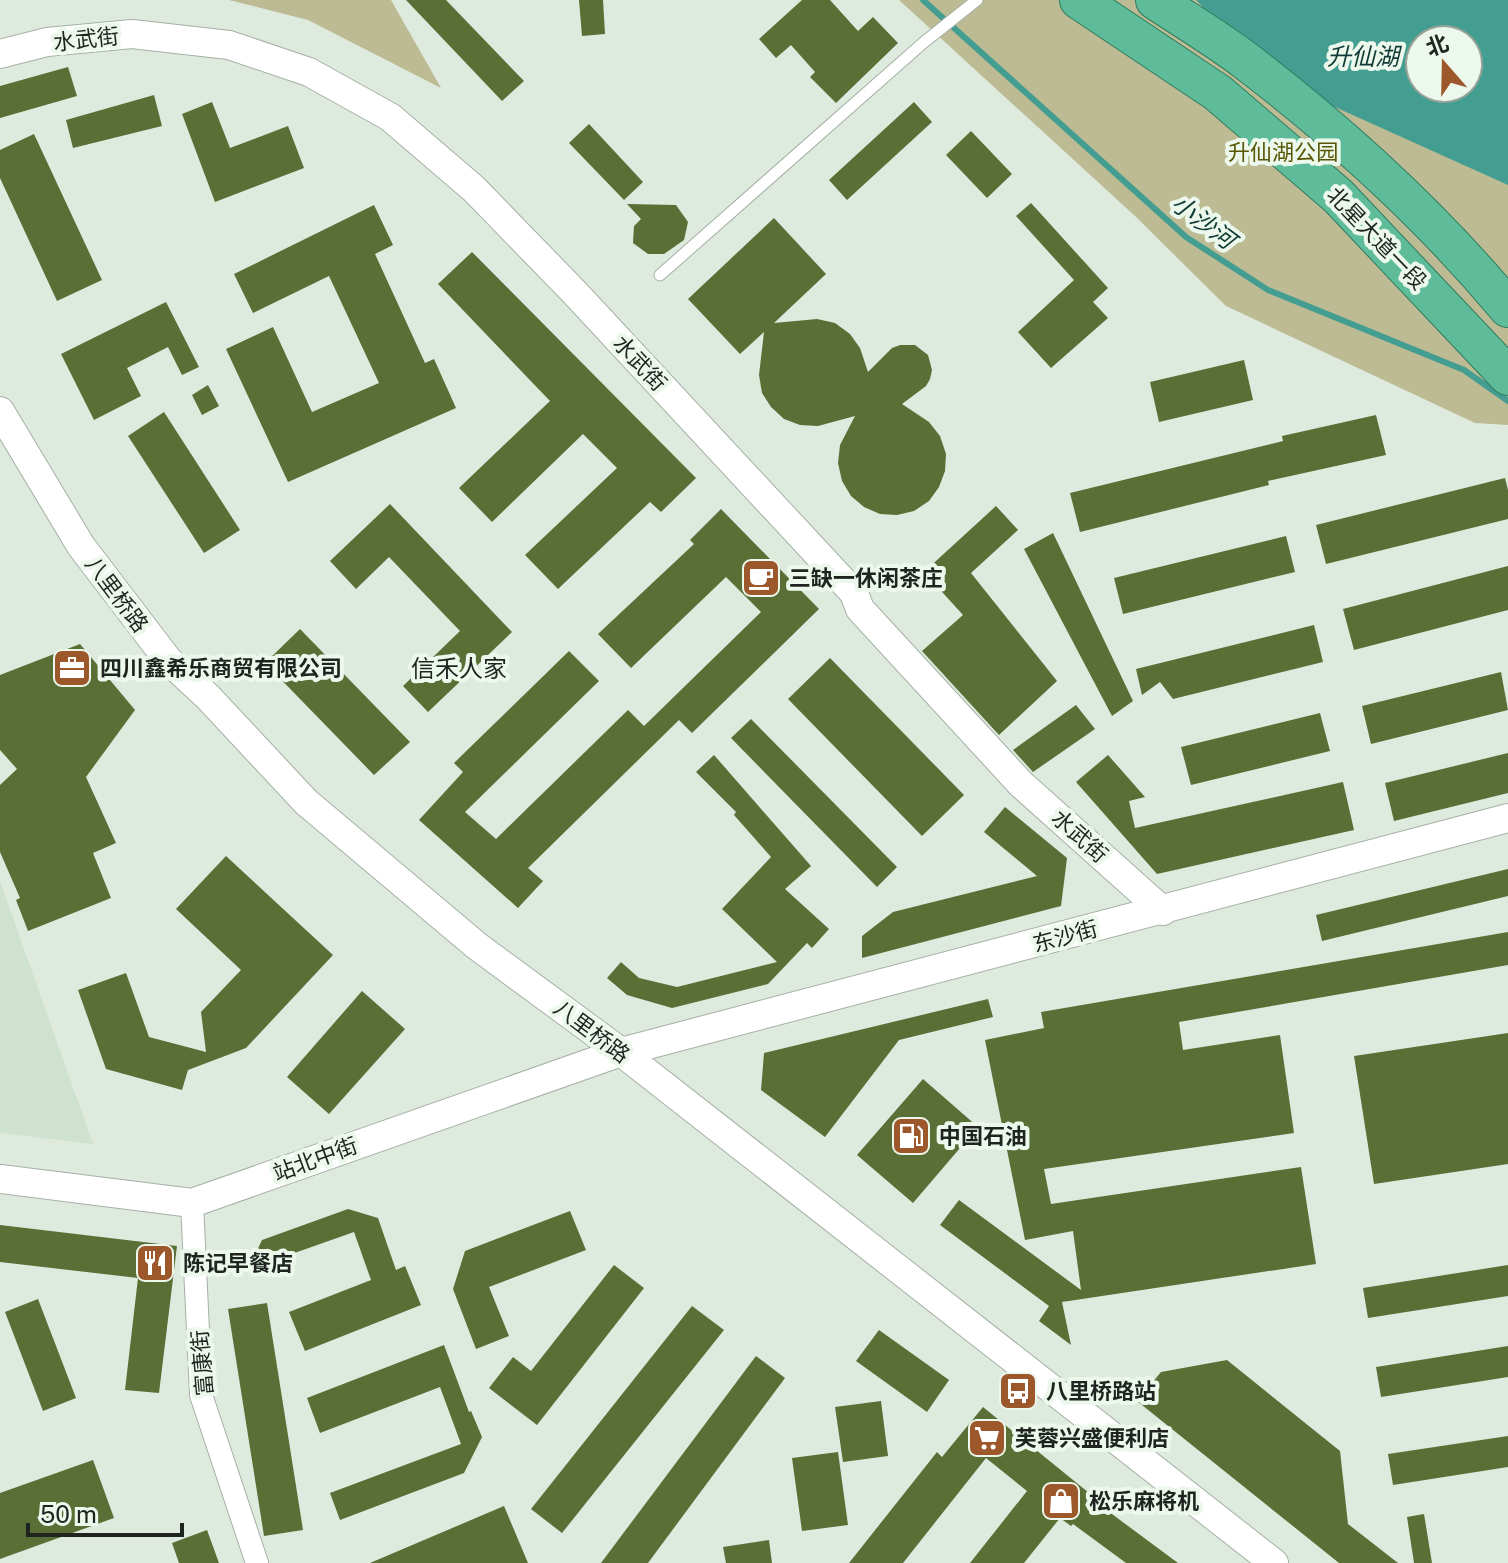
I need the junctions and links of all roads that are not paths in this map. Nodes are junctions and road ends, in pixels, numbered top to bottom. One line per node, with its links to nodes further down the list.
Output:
1 (1079, 0): 7 (highway, 北星大道一段)
2 (1155, 0): 6 (highway, 北星大道一段)
3 (973, 4): 5 (lane)
4 (0, 54): 10 (street, 水武街)
5 (660, 275)
6 (1508, 308)
7 (1508, 376)
8 (0, 411): 11 (street, 八里桥路)
9 (1508, 818): 10 (street, 东沙街)
10 (1163, 911): 11 (street, 东沙街)
11 (621, 1052): 13 (street, 站北中街); 15 (street, 八里桥路)
12 (0, 1179): 13 (street, 站北中街)
13 (192, 1203): 14 (street, 富康街)
14 (257, 1563)
15 (1274, 1563)

